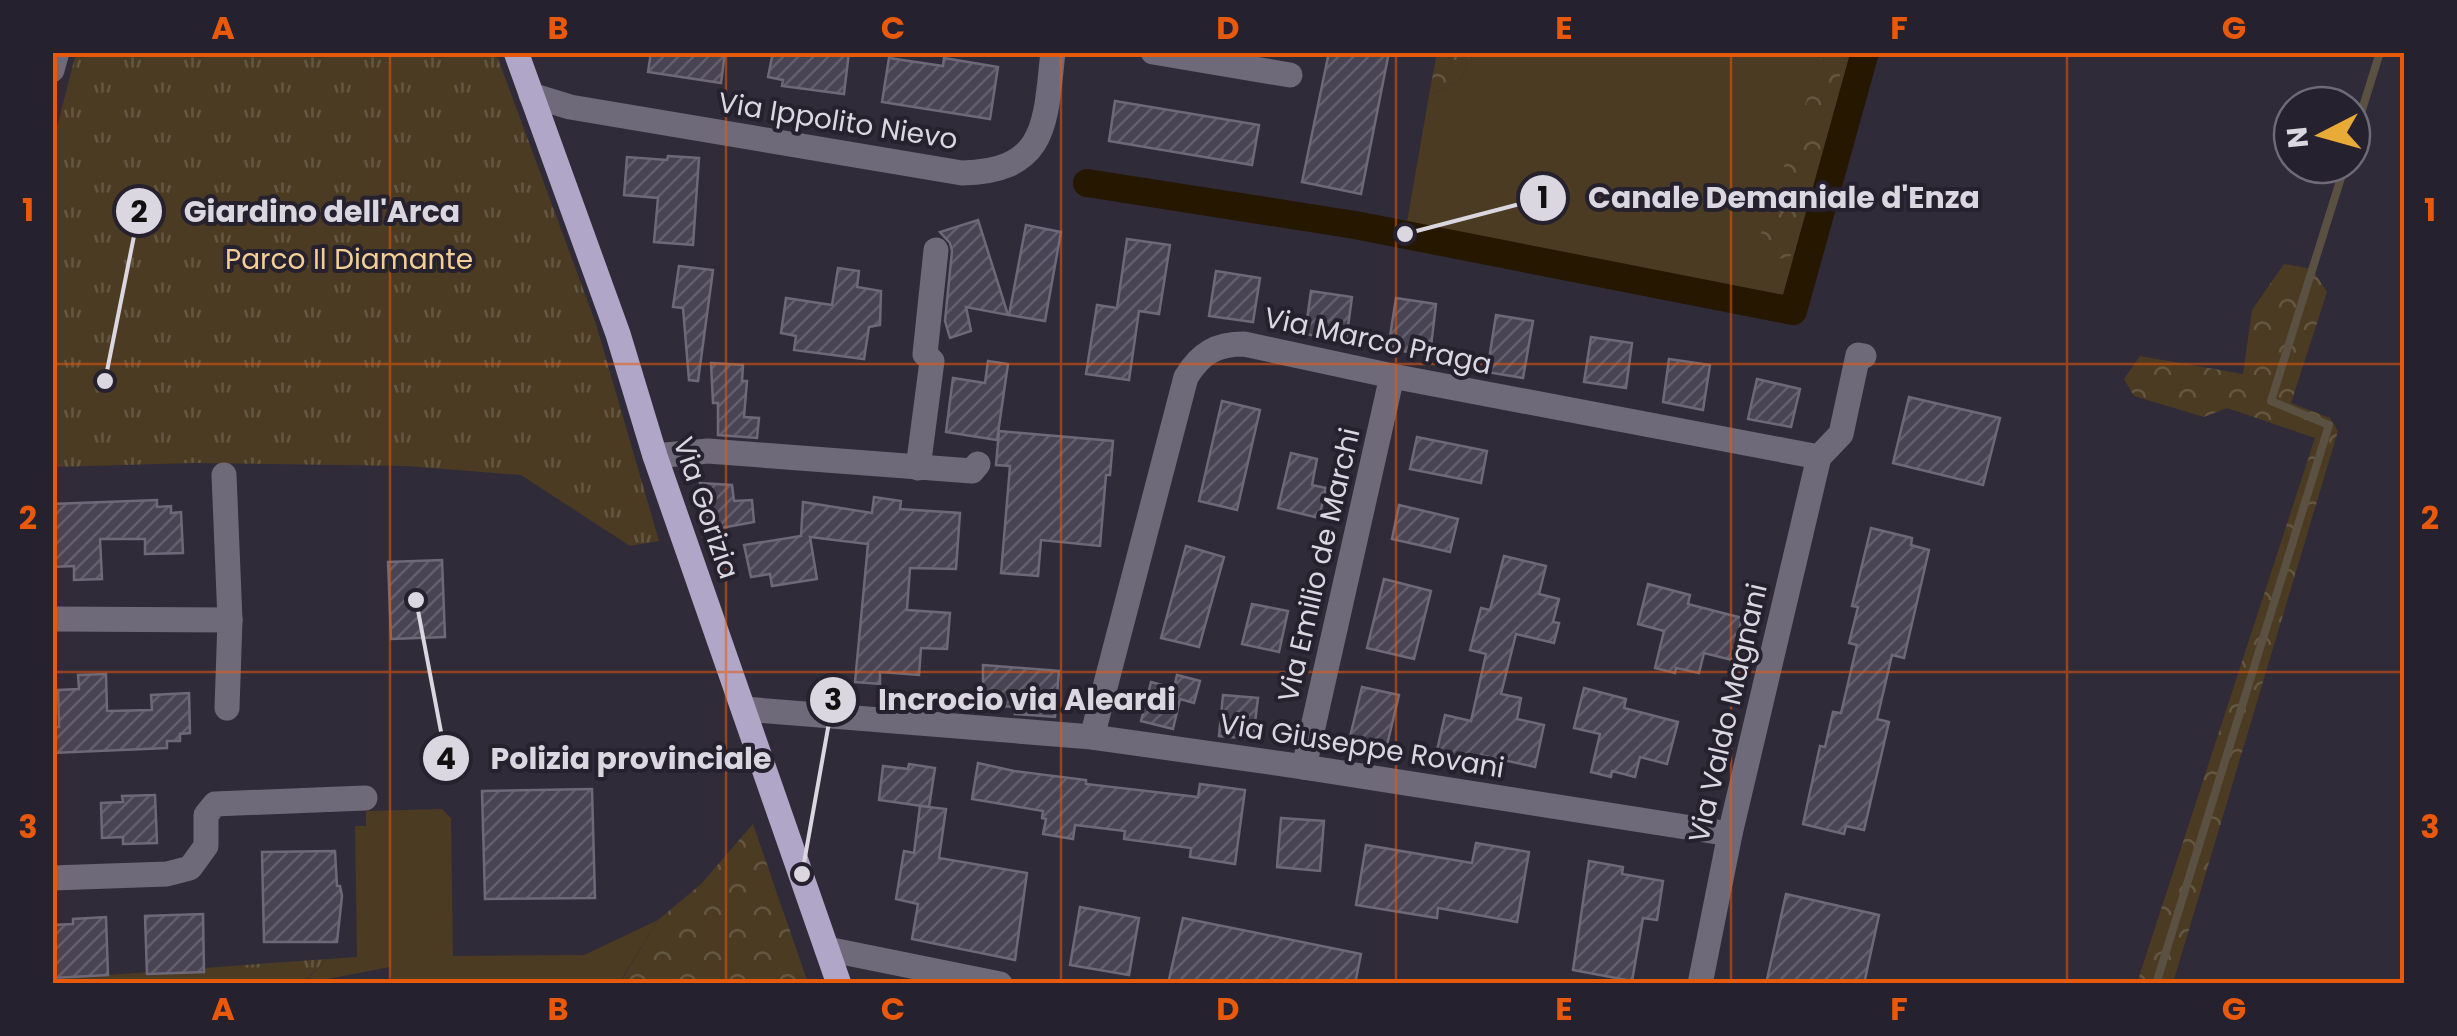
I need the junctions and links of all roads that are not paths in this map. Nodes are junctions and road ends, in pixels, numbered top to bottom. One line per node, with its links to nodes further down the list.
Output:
1 (57, 52): 5 (street)
2 (516, 52): 7 (main road, Via Gorizia)
3 (1053, 52): 7 (street, Via Ippolito Nievo)
4 (1152, 52): 6 (street)
5 (52, 70)
6 (1290, 75)
7 (531, 95): 11 (main road, Via Gorizia)
8 (936, 250): 14 (street)
9 (1864, 356): 12 (street)
10 (1392, 376): 12 (street, Via Marco Praga); 20 (street, Via Marco Praga); 21 (street, Via Emilio de Marchi)
11 (655, 456): 14 (street); 19 (main road, Via Gorizia)
12 (1819, 458): 23 (street, Via Valdo Magnani)
13 (978, 464): 14 (street)
14 (918, 468)
15 (224, 475): 17 (street)
16 (52, 620): 17 (street)
17 (230, 620): 18 (street)
18 (227, 708)
19 (744, 709): 20 (street, Via Giuseppe Rovani); 25 (main road, Via Gorizia)
20 (1092, 738): 21 (street, Via Giuseppe Rovani)
21 (1304, 766): 23 (street, Via Giuseppe Rovani)
22 (366, 798): 24 (street)
23 (1730, 834): 28 (street, Via Valdo Magnani)
24 (52, 878)
25 (827, 949): 26 (main road, Via Gorizia); 27 (street)
26 (839, 984)
27 (1000, 984)
28 (1700, 984)

